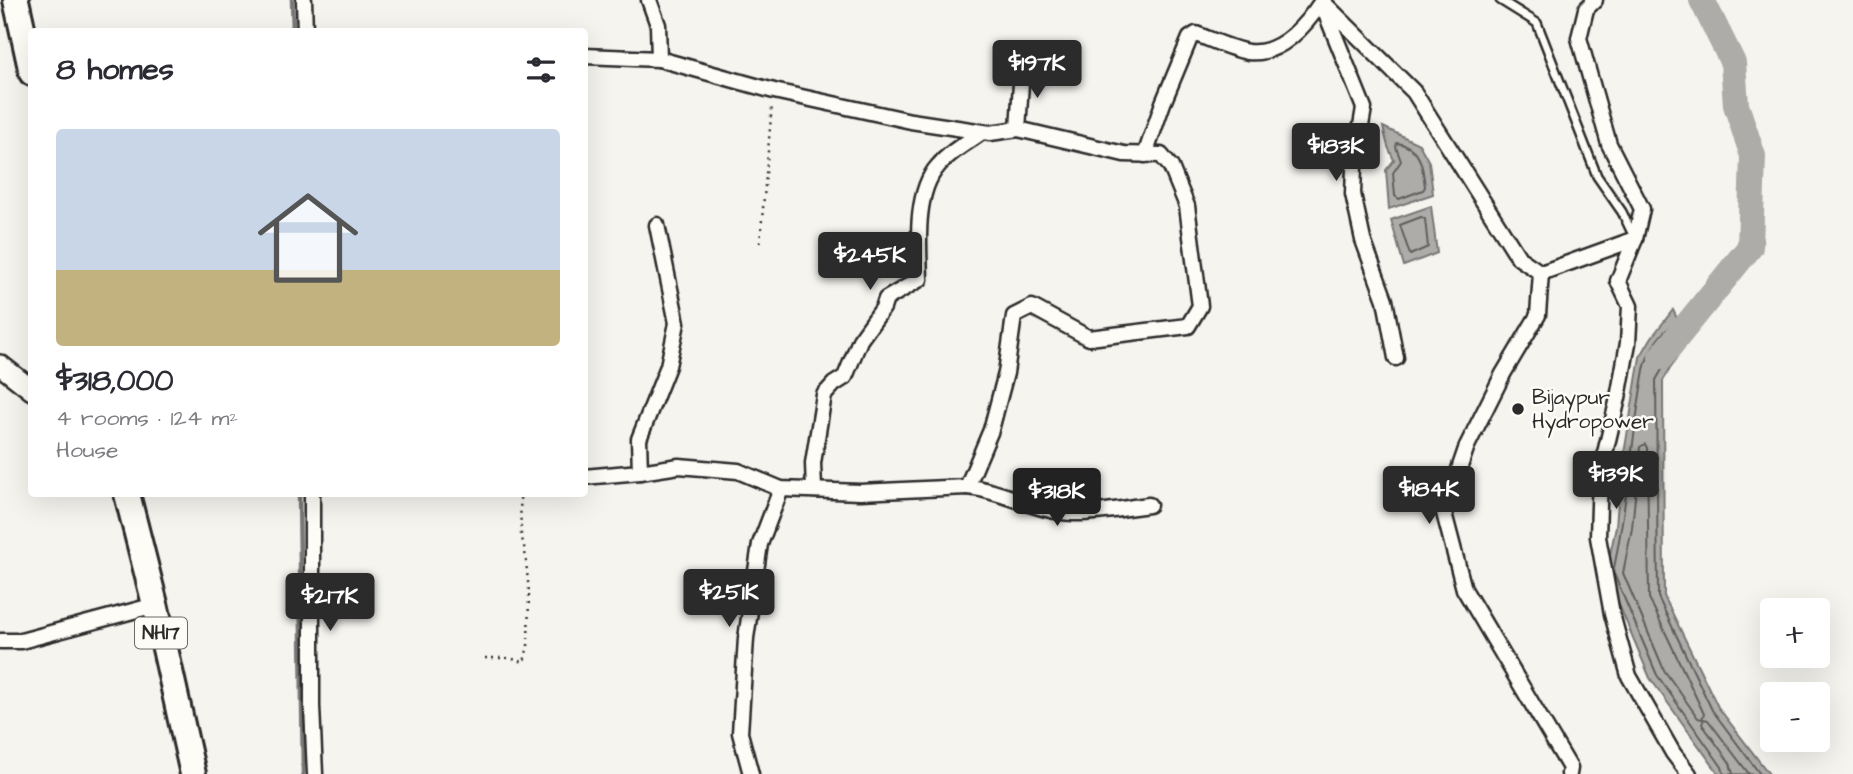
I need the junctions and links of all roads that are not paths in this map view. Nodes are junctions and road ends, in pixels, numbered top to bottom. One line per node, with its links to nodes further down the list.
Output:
1 (16, 0): 8 (highway)
2 (304, 0): 7 (street)
3 (649, 0): 10 (street)
4 (1500, 0): 16 (lane)
5 (1595, 0): 16 (street)
6 (1321, 1): 14 (street); 17 (street); 18 (street)
7 (305, 28)
8 (28, 56)
9 (588, 56): 10 (street)
10 (659, 59): 13 (street)
11 (1022, 68): 12 (street)
12 (1018, 129): 13 (street); 14 (street)
13 (982, 132): 25 (street)
14 (1145, 155): 23 (street)
15 (656, 225): 21 (street)
16 (1635, 239): 17 (street); 35 (street)
17 (1541, 273): 34 (street)
18 (1396, 358)
19 (0, 365): 20 (main road)
20 (28, 387)
21 (640, 472): 22 (street); 24 (street)
22 (588, 477)
23 (967, 487): 25 (street); 28 (street)
24 (781, 489): 25 (street); 33 (street)
25 (814, 490)
26 (128, 497): 29 (highway, NH17)
27 (312, 497): 32 (street)
28 (1149, 505)
29 (156, 608): 30 (street); 31 (highway, NH17)
30 (0, 640)
31 (193, 774)
32 (315, 774)
33 (751, 774)
34 (1569, 774)
35 (1689, 774)

